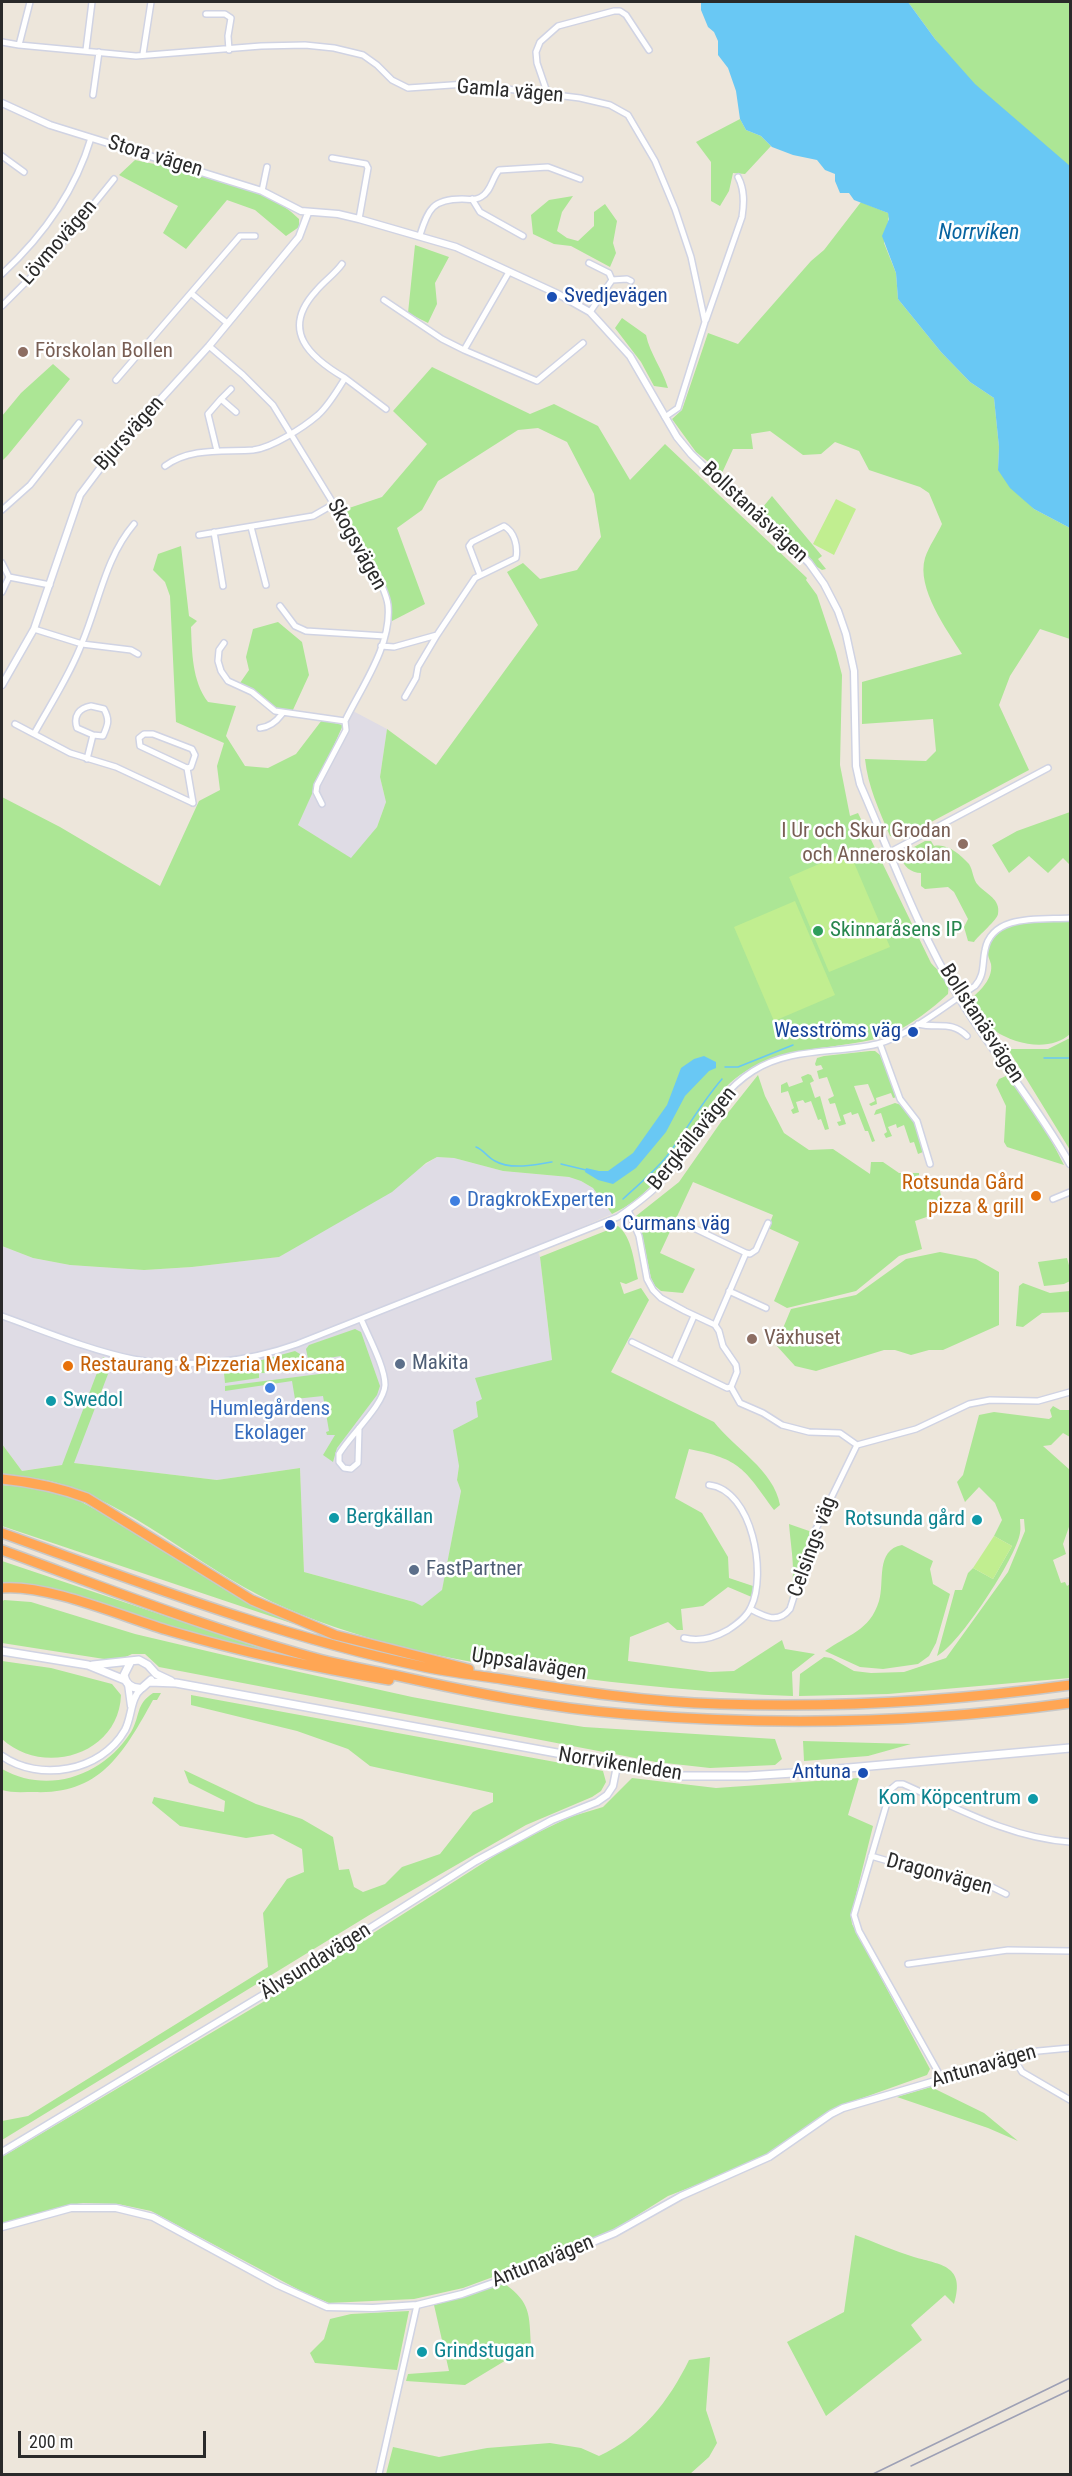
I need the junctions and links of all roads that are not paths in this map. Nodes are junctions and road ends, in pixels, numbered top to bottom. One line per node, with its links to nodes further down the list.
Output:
1 (30, 2): 6 (street)
2 (92, 2): 7 (street)
3 (151, 2): 11 (street)
4 (206, 14): 8 (street)
5 (2, 42): 6 (street, Gamla vägen)
6 (19, 45): 7 (street, Gamla vägen)
7 (86, 50): 10 (street, Gamla vägen)
8 (229, 50): 11 (street, Gamla vägen); 13 (street, Gamla vägen)
9 (649, 50): 13 (street)
10 (99, 52): 11 (street, Gamla vägen); 12 (street)
11 (143, 54)
12 (93, 95)
13 (548, 95): 40 (street, Gamla vägen)
14 (2, 103): 15 (street, Stora vägen)
15 (91, 138): 23 (street, Stora vägen); 33 (street)
16 (2, 156): 19 (street)
17 (332, 158): 26 (street)
18 (267, 167): 23 (street)
19 (24, 172)
20 (738, 177): 40 (street)
21 (114, 179): 38 (street, Lövmovägen)
22 (580, 179): 24 (street)
23 (262, 191): 25 (street, Stora vägen)
24 (472, 199): 27 (street); 29 (street)
25 (308, 213): 26 (street, Bollstanäsvägen); 41 (street, Bjursvägen)
26 (359, 219): 27 (street, Bollstanäsvägen)
27 (420, 235): 32 (street, Bollstanäsvägen)
28 (255, 236): 36 (street)
29 (523, 236)
30 (588, 263): 34 (street)
31 (342, 264): 45 (street)
32 (509, 272): 39 (street, Bollstanäsvägen); 44 (street)
33 (2, 274)
34 (612, 280): 35 (street); 39 (street)
35 (631, 281)
36 (192, 294): 41 (street); 46 (street)
37 (384, 300): 44 (street)
38 (2, 306)
39 (590, 312): 51 (street, Bollstanäsvägen)
40 (705, 322): 51 (street, Gamla vägen)
41 (227, 323): 43 (street, Bjursvägen)
42 (583, 343): 44 (street)
43 (208, 346): 53 (street, Skogsvägen); 65 (street, Bjursvägen)
44 (464, 350)
45 (345, 378): 49 (street); 53 (street)
46 (116, 380)
47 (231, 389): 48 (street)
48 (221, 399): 50 (street); 54 (street)
49 (386, 409)
50 (236, 412)
51 (665, 417): 89 (street, Bollstanäsvägen)
52 (79, 423): 57 (street)
53 (292, 432): 54 (street); 56 (street, Skogsvägen)
54 (217, 451): 55 (street)
55 (165, 466)
56 (334, 504): 59 (street); 72 (street, Skogsvägen)
57 (2, 510)
58 (134, 524): 74 (street)
59 (250, 527): 60 (street); 66 (street)
60 (214, 532): 61 (street); 67 (street)
61 (199, 536)
62 (2, 564): 64 (street)
63 (480, 575): 63 (street); 71 (street)
64 (9, 577): 65 (street); 68 (street)
65 (50, 585): 70 (street, Bjursvägen)
66 (266, 585)
67 (223, 586)
68 (2, 592)
69 (280, 606): 72 (street)
70 (34, 628): 74 (street); 77 (street, Bjursvägen)
71 (437, 635): 75 (street); 78 (street)
72 (385, 636): 75 (street, Skogsvägen)
73 (224, 643): 79 (street)
74 (82, 644): 76 (street); 83 (street)
75 (381, 646): 80 (street, Skogsvägen)
76 (138, 654)
77 (2, 685)
78 (405, 698)
79 (282, 714): 80 (street); 82 (street)
80 (345, 721): 88 (street, Skogsvägen)
81 (15, 724): 83 (street)
82 (260, 728)
83 (34, 734): 85 (street)
84 (93, 735): 84 (street); 85 (street)
85 (87, 759): 86 (street)
86 (187, 768): 86 (street)
87 (1048, 768): 89 (street)
88 (322, 804)
89 (890, 852): 91 (street, Bollstanäsvägen)
90 (1071, 918): 91 (street, Bergkällavägen)
91 (959, 997): 92 (street, Bergkällavägen); 96 (street, Bollstanäsvägen)
92 (918, 1024): 93 (street); 94 (street, Bergkällavägen)
93 (967, 1036)
94 (880, 1044): 95 (street); 99 (street, Bergkällavägen)
95 (930, 1164)
96 (1071, 1164)
97 (1071, 1192): 98 (street)
98 (1053, 1199)
99 (628, 1210): 106 (street); 107 (street, Bergkällavägen)
100 (679, 1221): 102 (street)
101 (768, 1223): 102 (street)
102 (746, 1253): 103 (street)
103 (729, 1291): 104 (street); 108 (street)
104 (766, 1308)
105 (2, 1316): 107 (street, Bergkällavägen)
106 (694, 1316): 108 (street); 110 (street)
107 (361, 1319): 113 (street)
108 (715, 1324): 111 (street)
109 (632, 1342): 110 (street)
110 (674, 1362): 111 (street)
111 (731, 1387): 114 (street)
112 (1071, 1392): 114 (street)
113 (359, 1428): 113 (street)
114 (857, 1445): 120 (street, Celsings väg)
115 (2, 1479): 129 (highway)
116 (709, 1485): 120 (street)
117 (2, 1533): 129 (highway, Uppsalavägen)
118 (2, 1550): 132 (highway, Uppsalavägen)
119 (2, 1588): 132 (highway)
120 (750, 1610): 121 (street)
121 (684, 1638)
122 (2, 1652): 124 (main road)
123 (130, 1663): 124 (main road); 125 (main road); 126 (main road)
124 (88, 1665): 126 (main road)
125 (151, 1669): 127 (main road); 128 (main road, Norrvikenleden)
126 (127, 1682): 131 (main road); 134 (street)
127 (150, 1682): 128 (main road, Norrvikenleden); 131 (main road)
128 (176, 1683): 137 (main road, Norrvikenleden)
129 (530, 1684): 130 (highway, Uppsalavägen)
130 (1071, 1685)
131 (142, 1688): 134 (street)
132 (461, 1690): 133 (highway, Uppsalavägen)
133 (1071, 1702)
134 (132, 1713): 136 (street)
135 (1071, 1748): 137 (main road, Norrvikenleden)
136 (2, 1756)
137 (617, 1766): 147 (street, Älvsundavägen)
138 (1071, 1842): 139 (street)
139 (871, 1856): 140 (street, Dragonvägen); 145 (street)
140 (1006, 1894)
141 (1071, 1951): 142 (street)
142 (908, 1964)
143 (1071, 2048): 144 (street, Antunavägen)
144 (1011, 2054): 145 (street, Antunavägen); 146 (street)
145 (942, 2079): 149 (street, Antunavägen)
146 (1071, 2100)
147 (2, 2152)
148 (2, 2227): 149 (street, Antunavägen)
149 (417, 2305): 150 (street)
150 (379, 2475)

